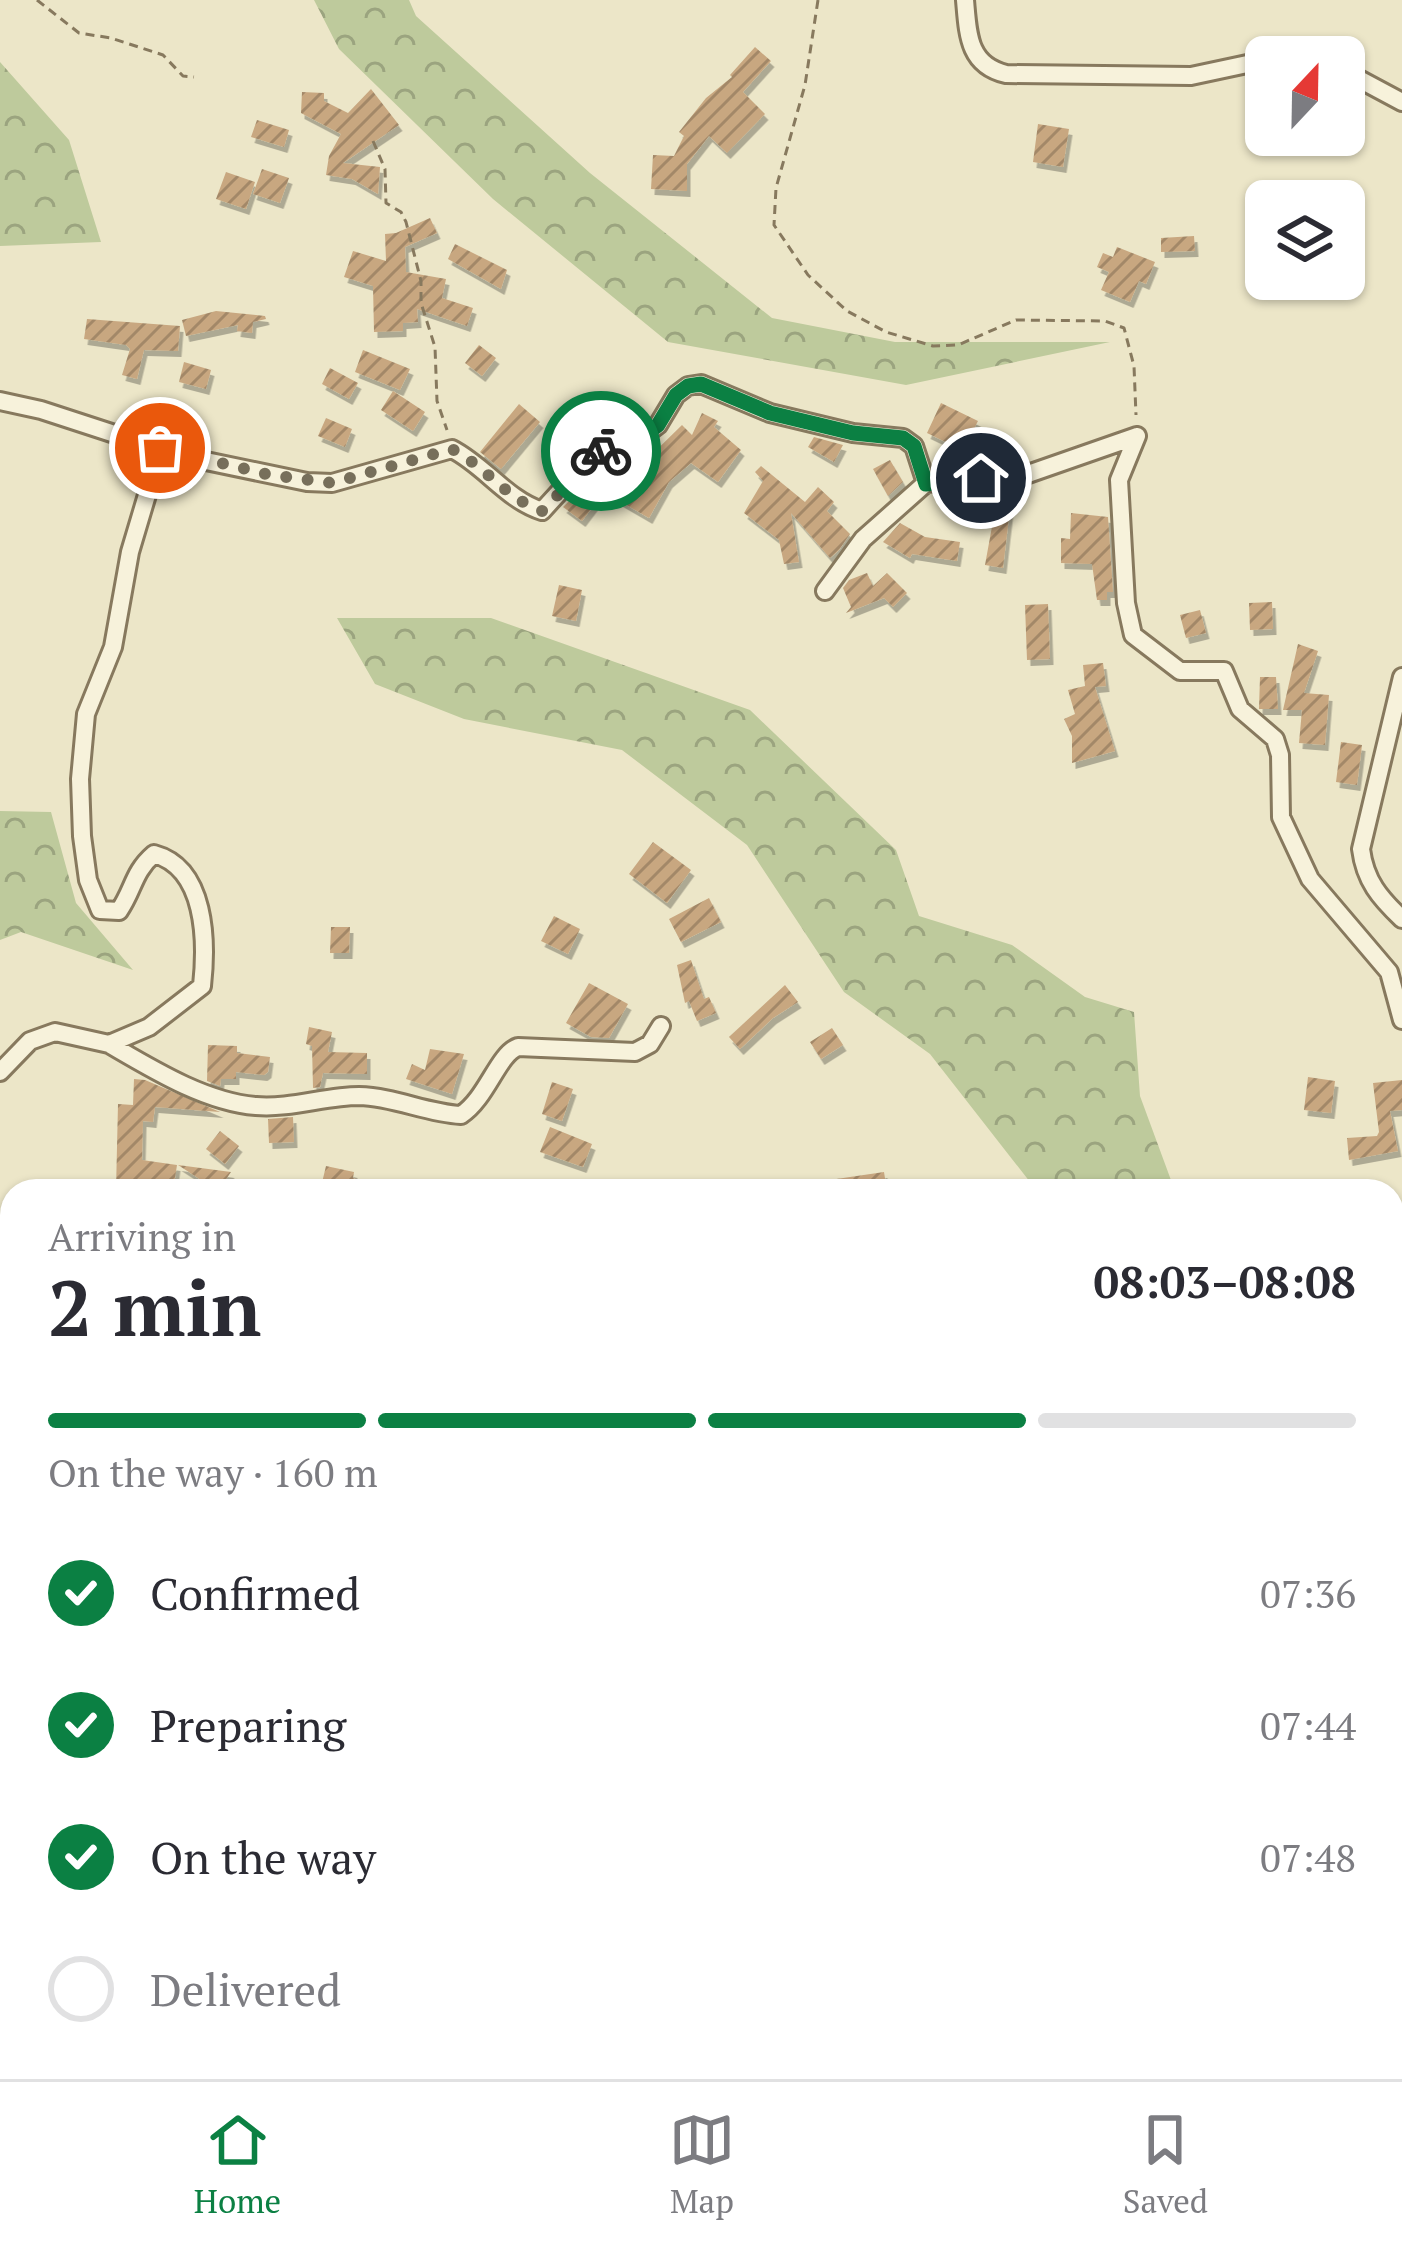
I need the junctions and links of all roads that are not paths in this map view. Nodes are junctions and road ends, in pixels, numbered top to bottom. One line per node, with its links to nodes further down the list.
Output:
1 (965, 0): 2 (street)
2 (1245, 64)
3 (1365, 82): 4 (street)
4 (1402, 102)
5 (0, 401): 6 (street)
6 (160, 448): 7 (street); 13 (street)
7 (926, 484): 8 (street); 11 (street)
8 (825, 591)
9 (1402, 677): 10 (street)
10 (1402, 920)
11 (1402, 1020)
12 (661, 1026): 13 (street)
13 (109, 1044): 14 (street)
14 (0, 1072)

